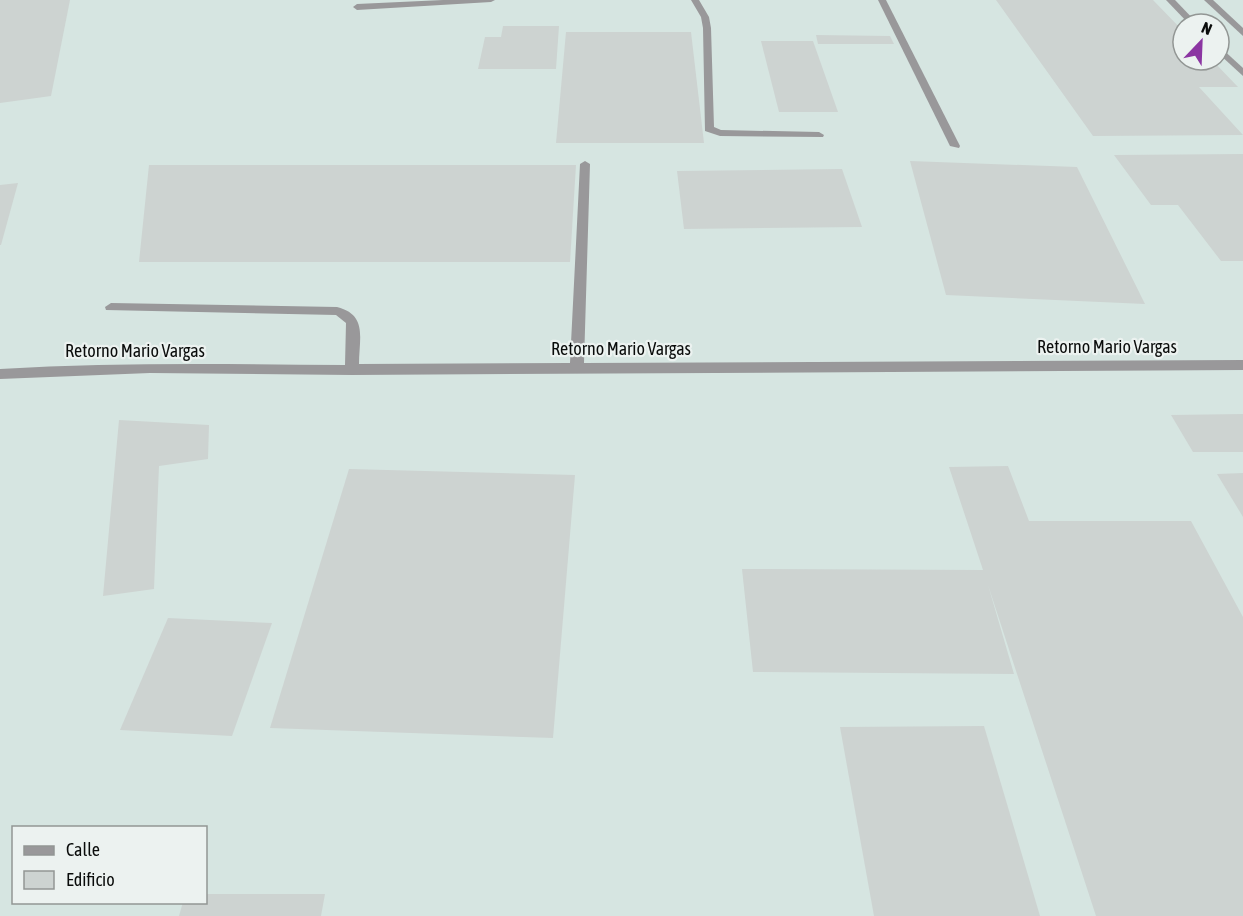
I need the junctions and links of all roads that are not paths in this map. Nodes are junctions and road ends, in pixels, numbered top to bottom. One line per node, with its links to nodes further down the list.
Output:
1 (491, 0): 6 (street)
2 (695, 0): 11 (street)
3 (882, 0): 12 (street)
4 (1170, 0): 7 (street)
5 (1208, 0): 8 (street)
6 (357, 7)
7 (1182, 12)
8 (1243, 33)
9 (1231, 61): 10 (street)
10 (1243, 73)
11 (819, 135)
12 (955, 146)
13 (585, 164): 16 (street)
14 (111, 307): 17 (street)
15 (1243, 365): 16 (street, Retorno Mario Vargas)
16 (577, 367): 17 (street, Retorno Mario Vargas)
17 (352, 370): 18 (street, Retorno Mario Vargas)
18 (0, 374)

